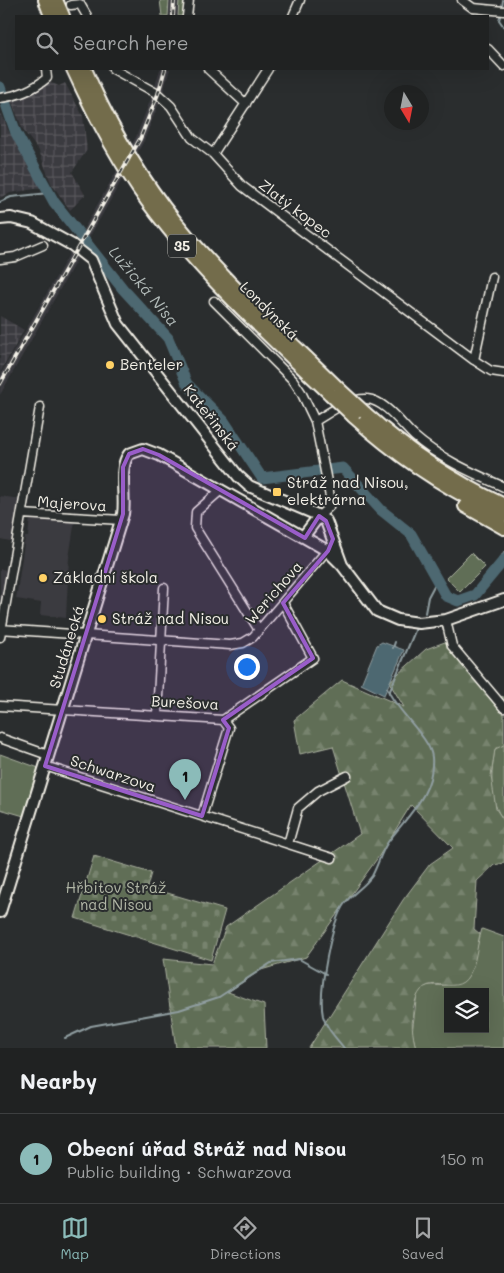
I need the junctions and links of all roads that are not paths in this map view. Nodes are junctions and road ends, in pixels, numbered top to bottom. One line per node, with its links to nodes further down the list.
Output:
1 (45, 0): 9 (highway)
2 (56, 0): 10 (highway)
3 (189, 0): 12 (street)
4 (300, 0): 13 (street)
5 (462, 0): 7 (street)
6 (72, 5): 11 (street)
7 (473, 8): 8 (street); 14 (street)
8 (503, 11)
9 (51, 15)
10 (63, 15)
11 (86, 15)
12 (187, 15)
13 (293, 15)
14 (475, 15)
15 (489, 50): 16 (street)
16 (504, 66)
17 (46, 70): 23 (street)
18 (74, 70): 33 (highway, Londýnská / 35)
19 (86, 70): 33 (highway, Londýnská / 35)
20 (115, 70): 25 (street, Zlatý kopec)
21 (209, 70): 24 (street)
22 (267, 70): 24 (street)
23 (0, 98)
24 (246, 104): 25 (street)
25 (213, 154): 31 (street, Zlatý kopec)
26 (0, 219): 42 (street, Kateřinská)
27 (43, 245): 28 (street)
28 (0, 260)
29 (492, 277): 31 (street)
30 (214, 301): 36 (street)
31 (474, 360): 32 (street, Zlatý kopec)
32 (504, 373)
33 (335, 392): 35 (highway, Londýnská / 35, bridge)
34 (40, 407): 41 (street, Majerova)
35 (359, 415): 37 (highway, Londýnská / 35); 40 (highway, Londýnská / 35)
36 (315, 421): 38 (street); 42 (street)
37 (422, 472): 43 (highway, Londýnská / 35); 45 (highway)
38 (504, 487)
39 (221, 490): 44 (street, Studánecká); 46 (street, Studánecká); 54 (street)
40 (504, 505)
41 (22, 514): 44 (street, Majerova); 55 (street, Majerova)
42 (319, 516): 46 (street); 47 (street)
43 (504, 516)
44 (121, 520): 56 (street, Studánecká)
45 (504, 528)
46 (303, 537): 48 (street, Studánecká)
47 (333, 539): 48 (street, Werichova); 49 (street)
48 (328, 551): 49 (street, Studánecká); 52 (street, Werichova)
49 (342, 565): 53 (street)
50 (164, 588): 57 (street)
51 (504, 600): 53 (street)
52 (283, 603): 54 (street, Werichova); 62 (street, Burešova)
53 (446, 620): 59 (street)
54 (259, 630): 57 (street, Werichova)
55 (1, 632): 56 (street, Werichova)
56 (87, 635): 57 (street, Werichova); 60 (street, Studánecká)
57 (161, 640): 61 (street)
58 (0, 706): 60 (street, Burešova)
59 (504, 708)
60 (63, 710): 61 (street, Burešova); 64 (street, Studánecká)
61 (157, 715): 62 (street, Burešova)
62 (223, 720): 67 (street)
63 (0, 738): 64 (street)
64 (48, 755): 65 (street, Studánecká)
65 (45, 766): 67 (street, Schwarzova); 70 (street, Studánecká)
66 (347, 776): 68 (street)
67 (202, 816): 68 (street, Schwarzova)
68 (288, 844): 69 (street, Schwarzova)
69 (332, 858)
70 (0, 912)

